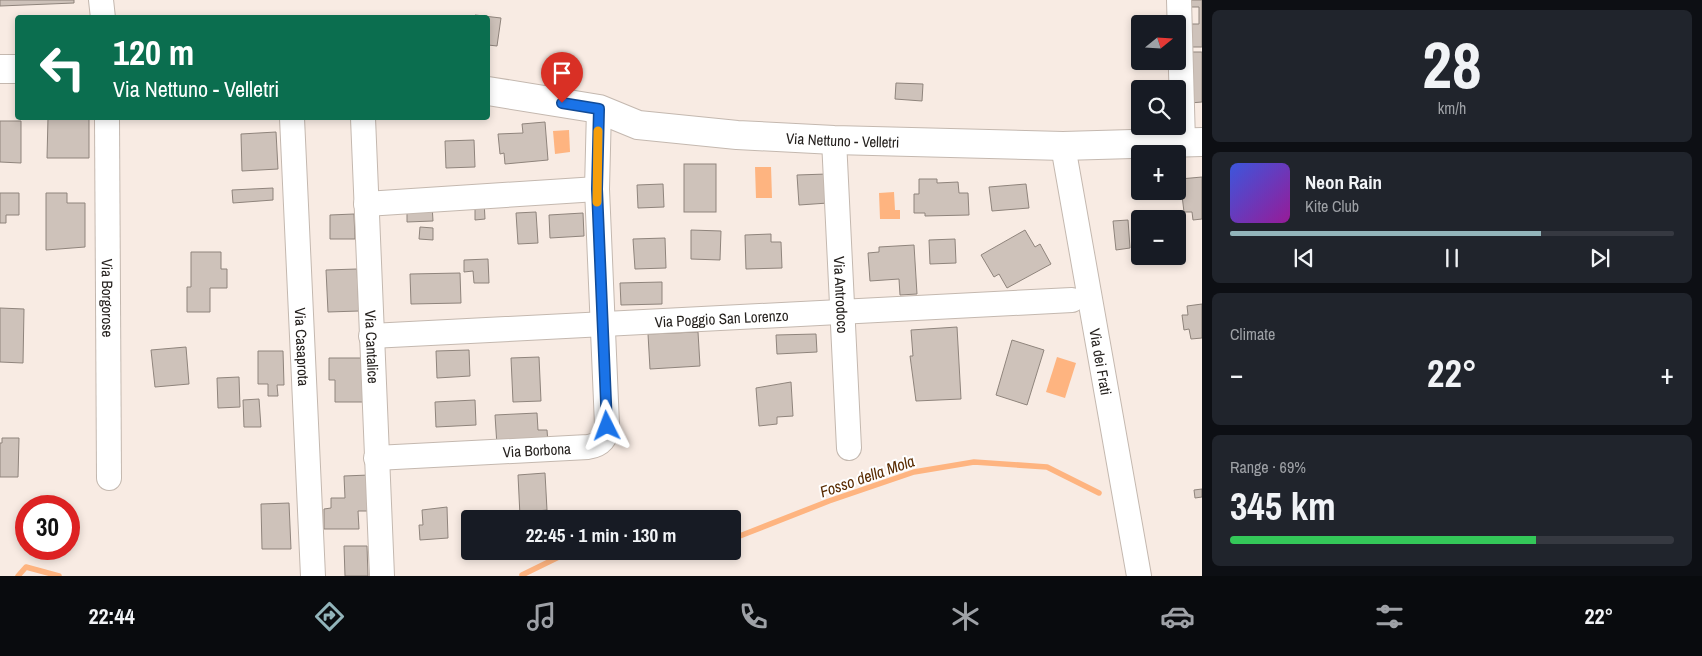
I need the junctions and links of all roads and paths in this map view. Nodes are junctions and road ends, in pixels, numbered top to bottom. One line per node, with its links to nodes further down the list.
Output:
1 (101, 0): 3 (street)
2 (1179, 0): 12 (street)
3 (103, 15)
4 (0, 69): 5 (main road)
5 (15, 69)
6 (490, 91): 7 (main road, Via Nettuno - Velletri)
7 (599, 109): 11 (main road, Via Nettuno - Velletri); 14 (street, Via Borbona)
8 (106, 120): 22 (street, Via Borgorose)
9 (292, 120): 23 (street, Via Casaprota)
10 (363, 120): 15 (street, Via Cantalice)
11 (834, 140): 13 (main road, Via Nettuno - Velletri); 17 (street, Via Antrodoco)
12 (1193, 142): 13 (main road, Via Nettuno - Velletri)
13 (1064, 146): 25 (street, Via dei Frati)
14 (597, 189): 15 (street); 18 (street, Via Borbona)
15 (366, 204): 19 (street, Via Cantalice)
16 (1072, 300): 17 (street, Via Poggio San Lorenzo)
17 (842, 311): 18 (street, Via Poggio San Lorenzo); 20 (street, Via Antrodoco)
18 (602, 324): 19 (street, Via Poggio San Lorenzo); 21 (street, Via Borbona)
19 (371, 336): 21 (street, Via Cantalice)
20 (849, 448)
21 (376, 458): 24 (street, Via Cantalice)
22 (108, 478)
23 (313, 576)
24 (382, 576)
25 (1139, 576)

